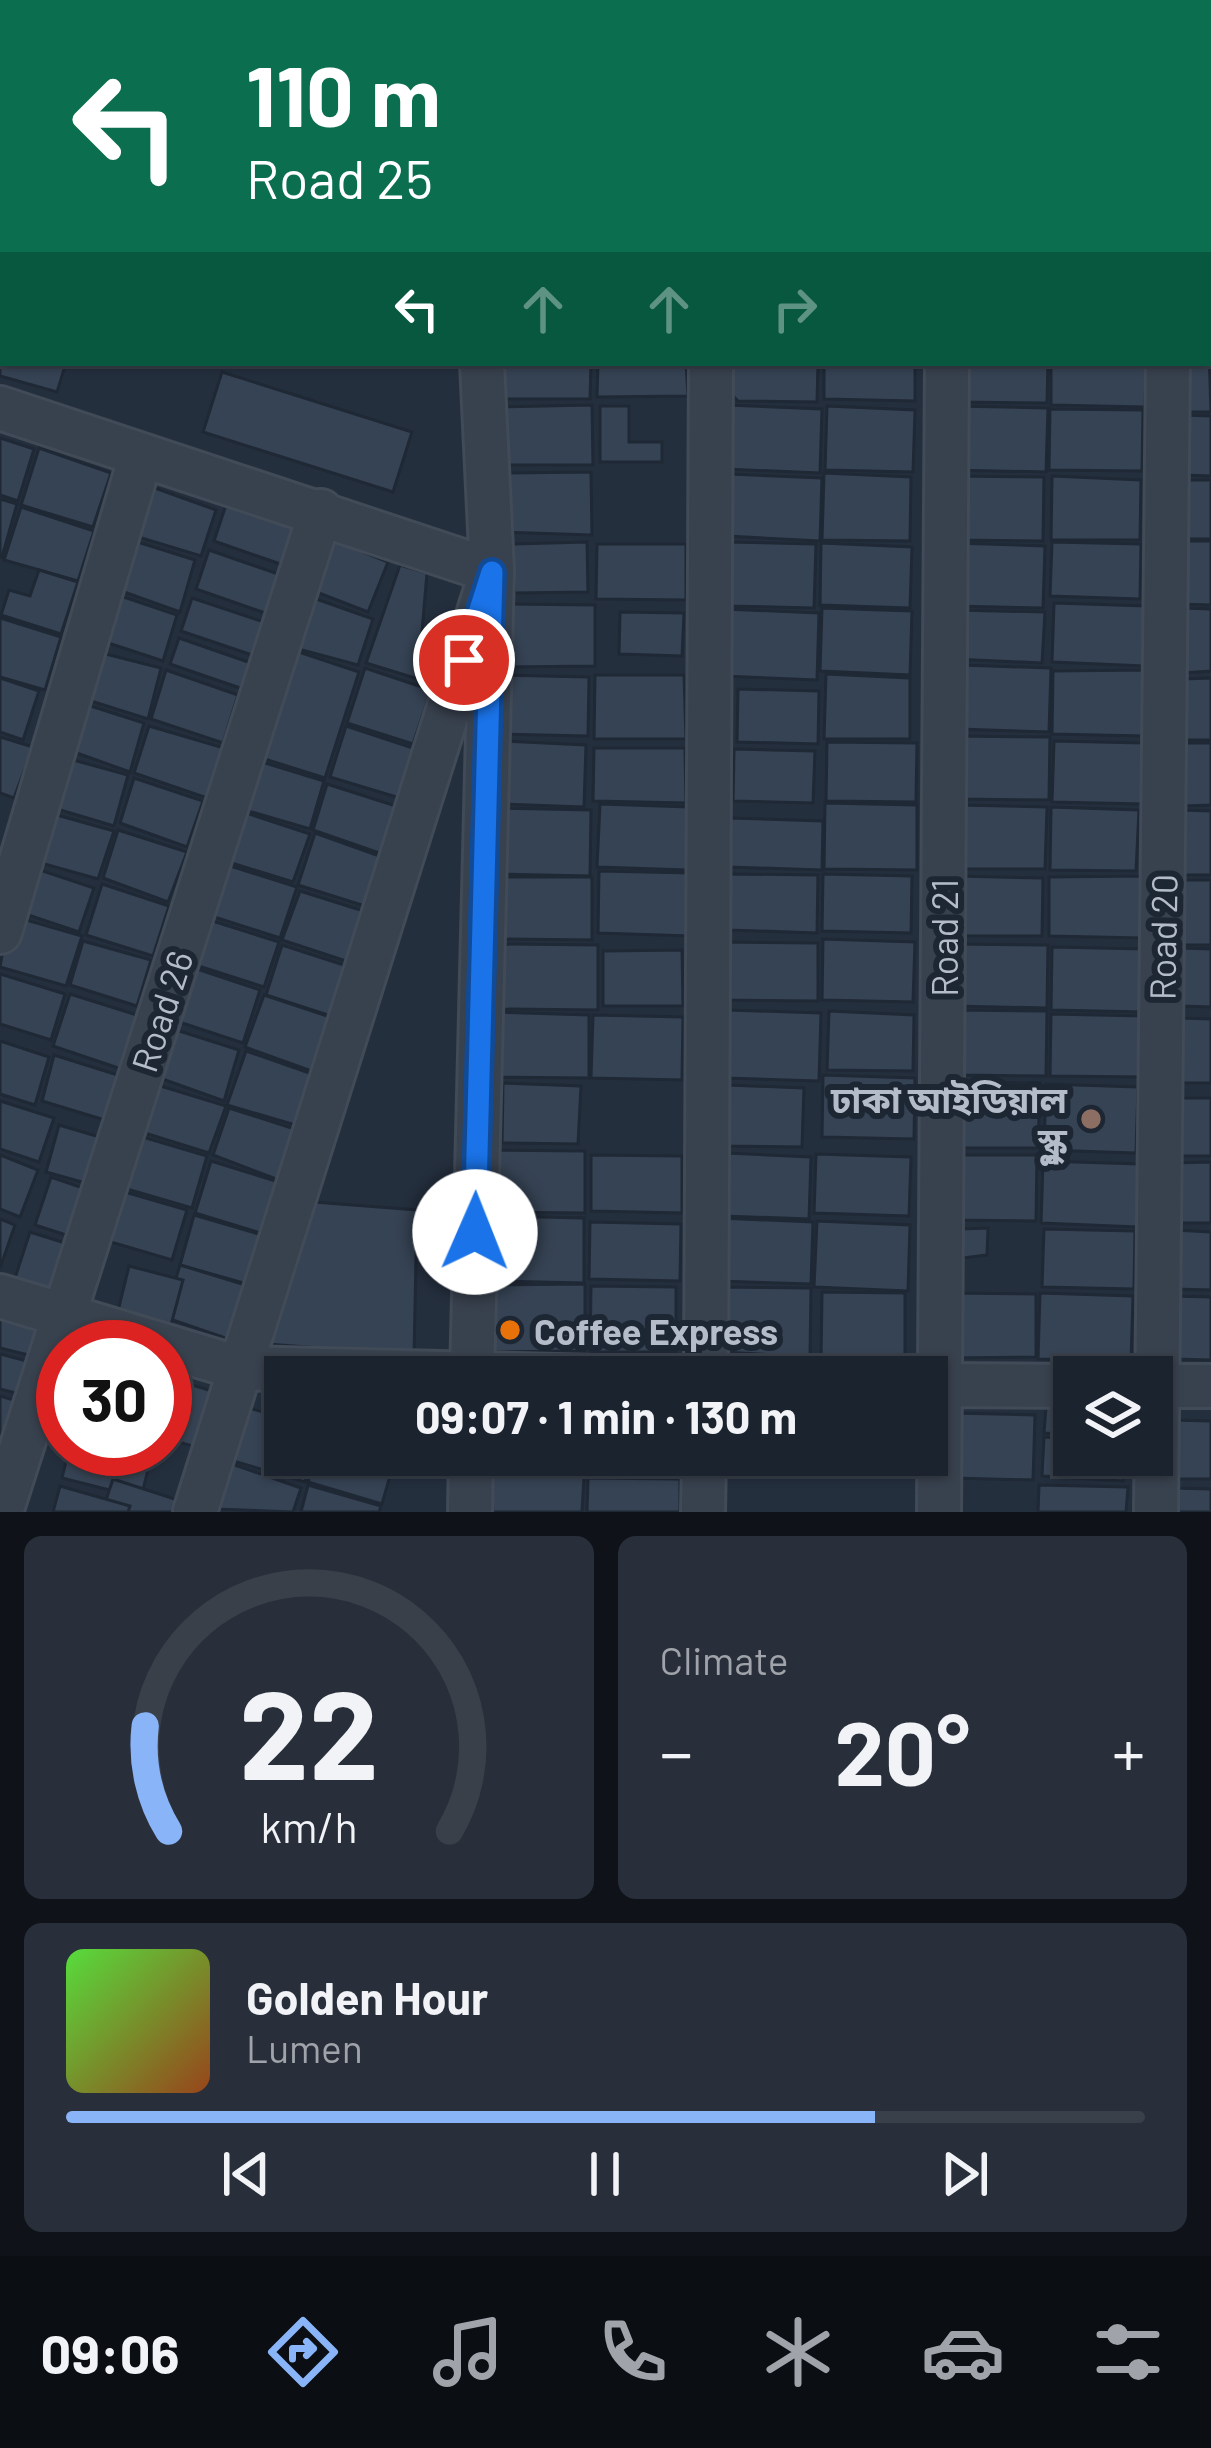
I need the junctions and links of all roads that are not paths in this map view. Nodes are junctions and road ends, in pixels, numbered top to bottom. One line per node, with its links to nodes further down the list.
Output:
1 (482, 366): 8 (street)
2 (711, 366): 13 (street)
3 (947, 366): 14 (street, Road 21)
4 (1168, 366): 15 (street, Road 20)
5 (0, 408): 6 (street)
6 (141, 456): 7 (street); 9 (street)
7 (321, 511): 8 (street); 11 (street, Road 26)
8 (492, 572): 12 (street); 16 (street)
9 (0, 932)
10 (0, 1296): 11 (street)
11 (64, 1315): 16 (street); 26 (street, Road 26)
12 (472, 1356)
13 (706, 1356)
14 (934, 1356)
15 (1154, 1356)
16 (239, 1368): 17 (street); 27 (street)
17 (264, 1369)
18 (948, 1385): 19 (street)
19 (1053, 1386)
20 (1173, 1386): 21 (street)
21 (1211, 1386)
22 (471, 1476): 28 (street)
23 (704, 1476): 29 (street)
24 (938, 1476): 30 (street, Road 21)
25 (1155, 1476): 31 (street, Road 20)
26 (1, 1512)
27 (195, 1512)
28 (470, 1512)
29 (703, 1512)
30 (939, 1512)
31 (1156, 1512)

